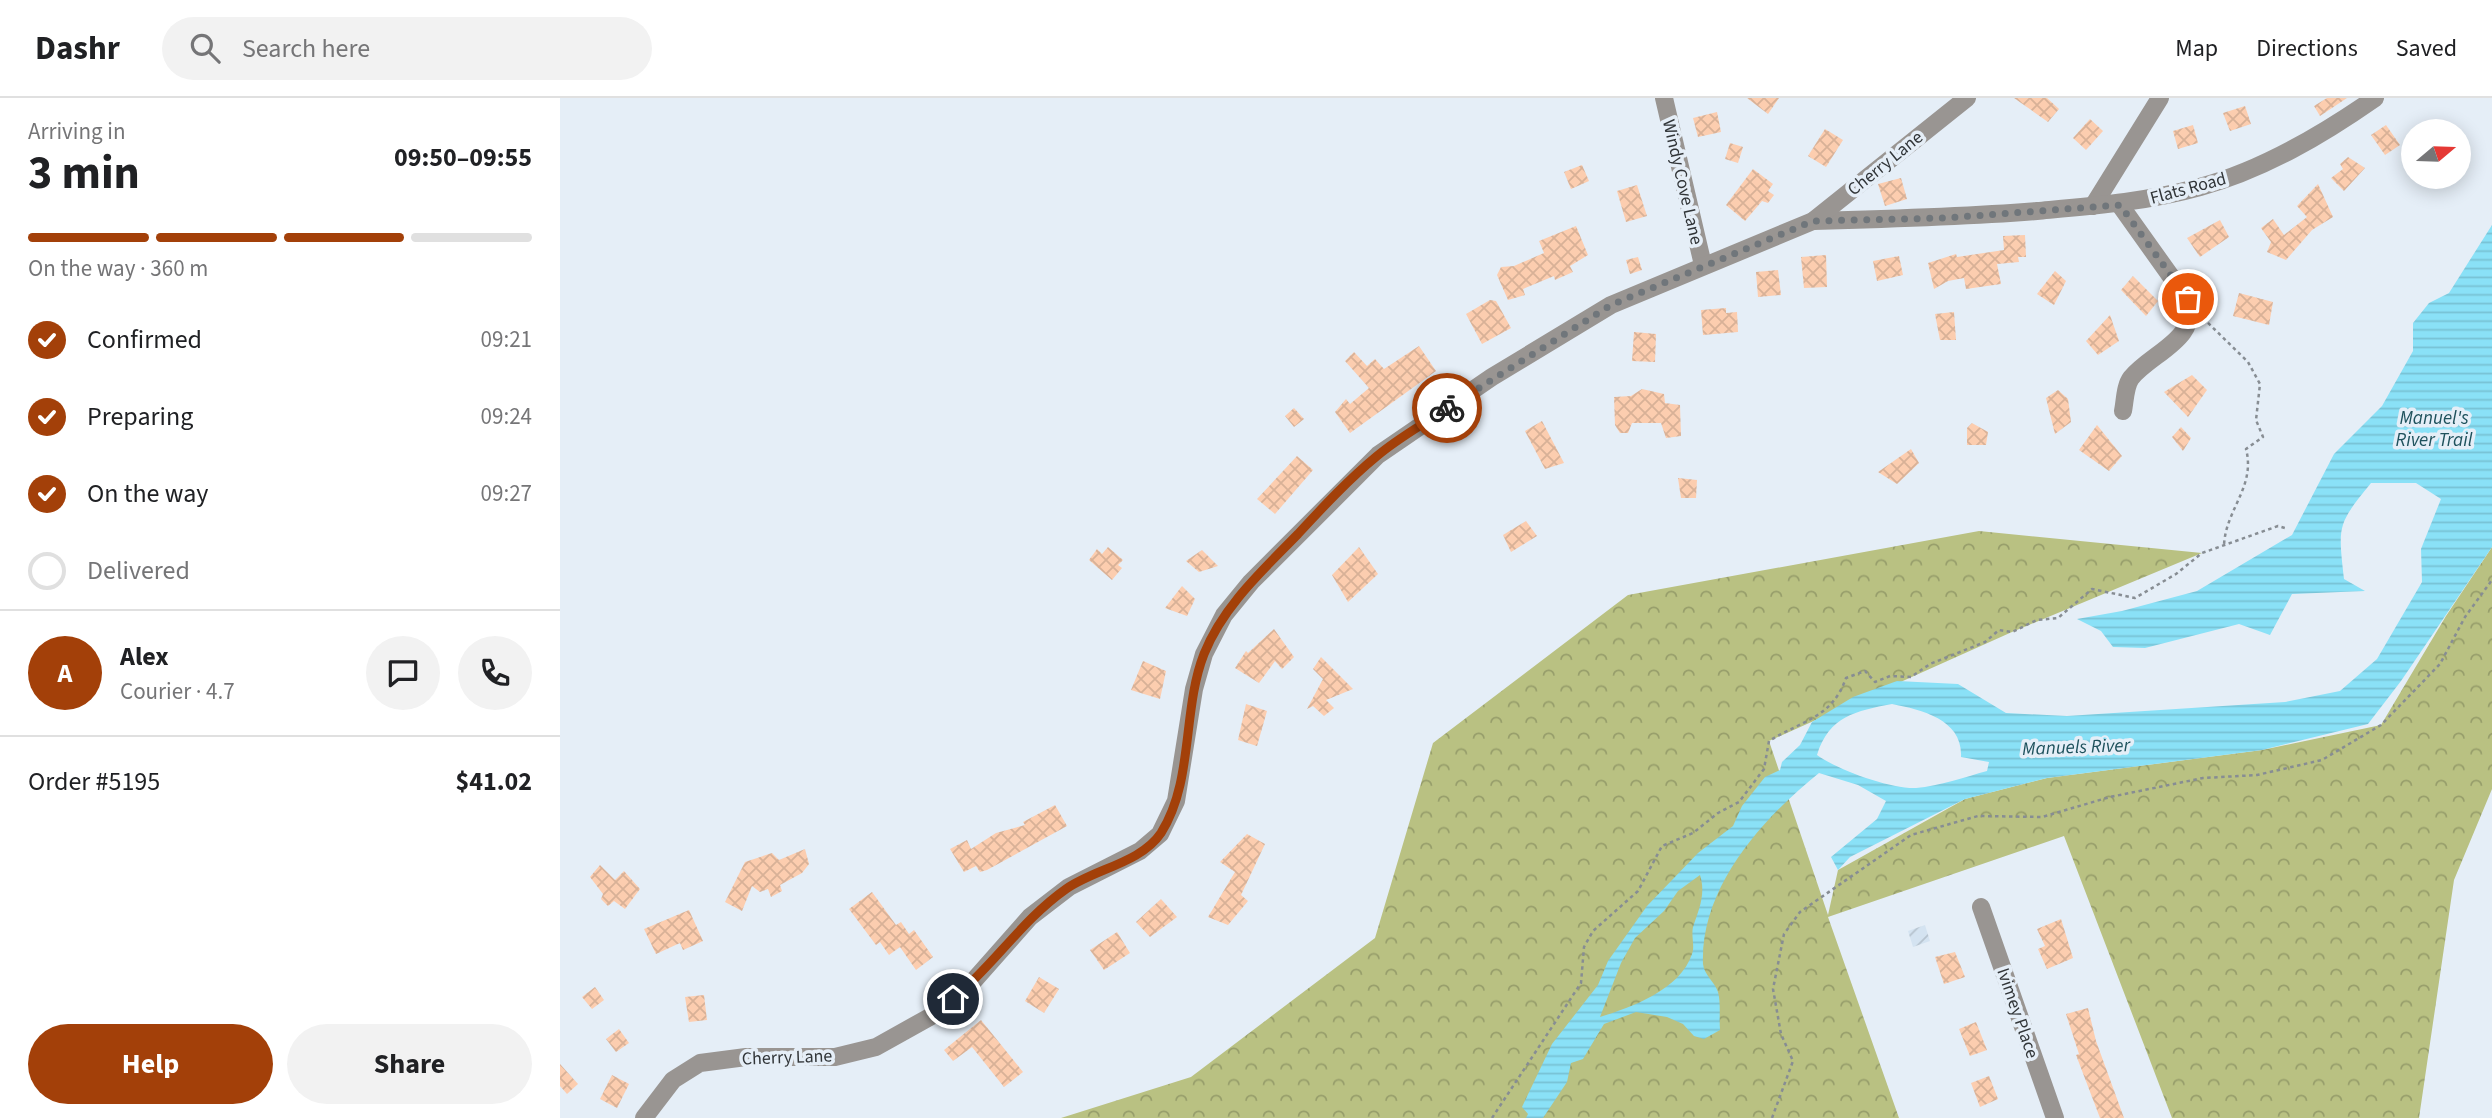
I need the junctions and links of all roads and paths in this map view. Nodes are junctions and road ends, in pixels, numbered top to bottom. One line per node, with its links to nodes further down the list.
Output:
1 (1664, 98): 8 (street, Windy Cove Lane)
2 (1967, 98): 7 (street, Cherry Lane)
3 (2160, 98): 6 (street)
4 (2375, 98): 5 (street, Flats Road)
5 (2120, 205): 6 (street, Flats Road); 9 (street)
6 (2093, 206): 7 (street, Flats Road)
7 (1813, 221): 8 (street, Cherry Lane)
8 (1703, 265): 15 (street, Cherry Lane)
9 (2192, 314): 10 (street); 12 (path)
10 (2123, 411)
11 (2288, 529): 12 (path)
12 (2224, 545): 16 (path)
13 (2492, 580): 17 (path)
14 (1981, 907): 18 (street, Ivimey Place)
15 (644, 1118)
16 (1492, 1118)
17 (1772, 1118)
18 (2055, 1118)

